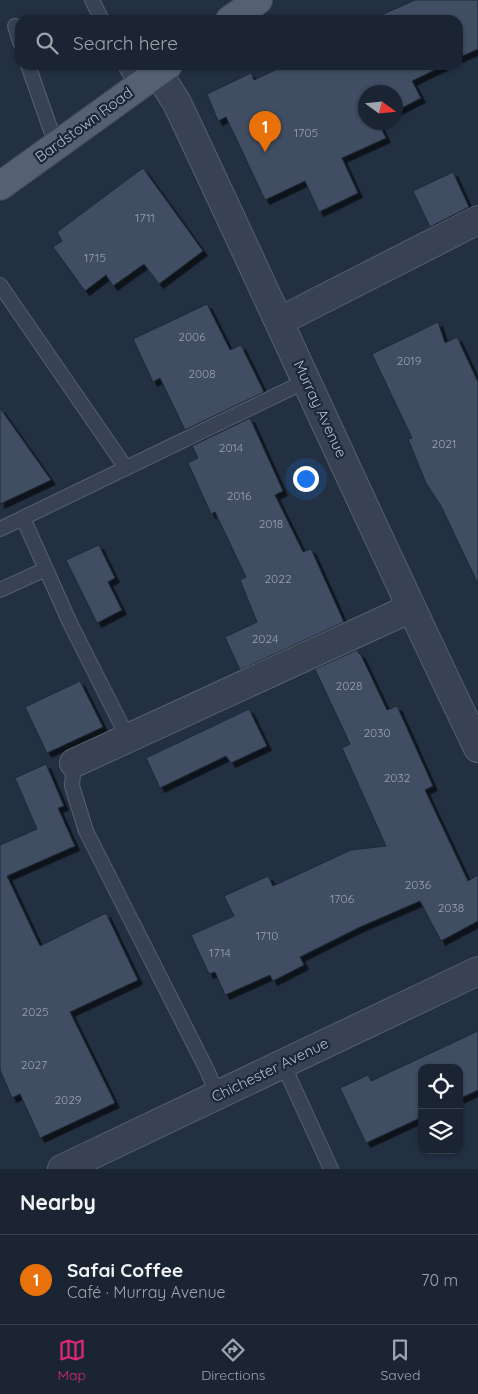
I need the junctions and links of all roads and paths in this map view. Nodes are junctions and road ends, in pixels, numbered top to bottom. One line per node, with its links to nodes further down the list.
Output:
1 (92, 0): 3 (lane)
2 (258, 0): 4 (main road)
3 (100, 15)
4 (237, 15)
5 (30, 70): 7 (lane)
6 (147, 72): 7 (main road, Bardstown Road); 11 (street, Murray Avenue)
7 (56, 145): 8 (main road, Bardstown Road)
8 (0, 186)
9 (478, 220): 11 (street)
10 (0, 285): 13 (lane)
11 (280, 321): 12 (street, Murray Avenue)
12 (308, 380): 13 (lane); 18 (street, Murray Avenue)
13 (126, 468): 14 (lane)
14 (23, 518): 15 (lane); 16 (lane)
15 (0, 529)
16 (46, 569): 17 (lane); 19 (lane)
17 (0, 590)
18 (411, 608): 19 (street); 20 (street, Murray Avenue)
19 (128, 738): 21 (street)
20 (478, 748)
21 (74, 763): 24 (lane)
22 (478, 970): 23 (street, Chichester Avenue)
23 (283, 1064): 24 (street, Chichester Avenue); 26 (lane)
24 (218, 1096): 25 (street, Chichester Avenue)
25 (62, 1169)
26 (331, 1169)

